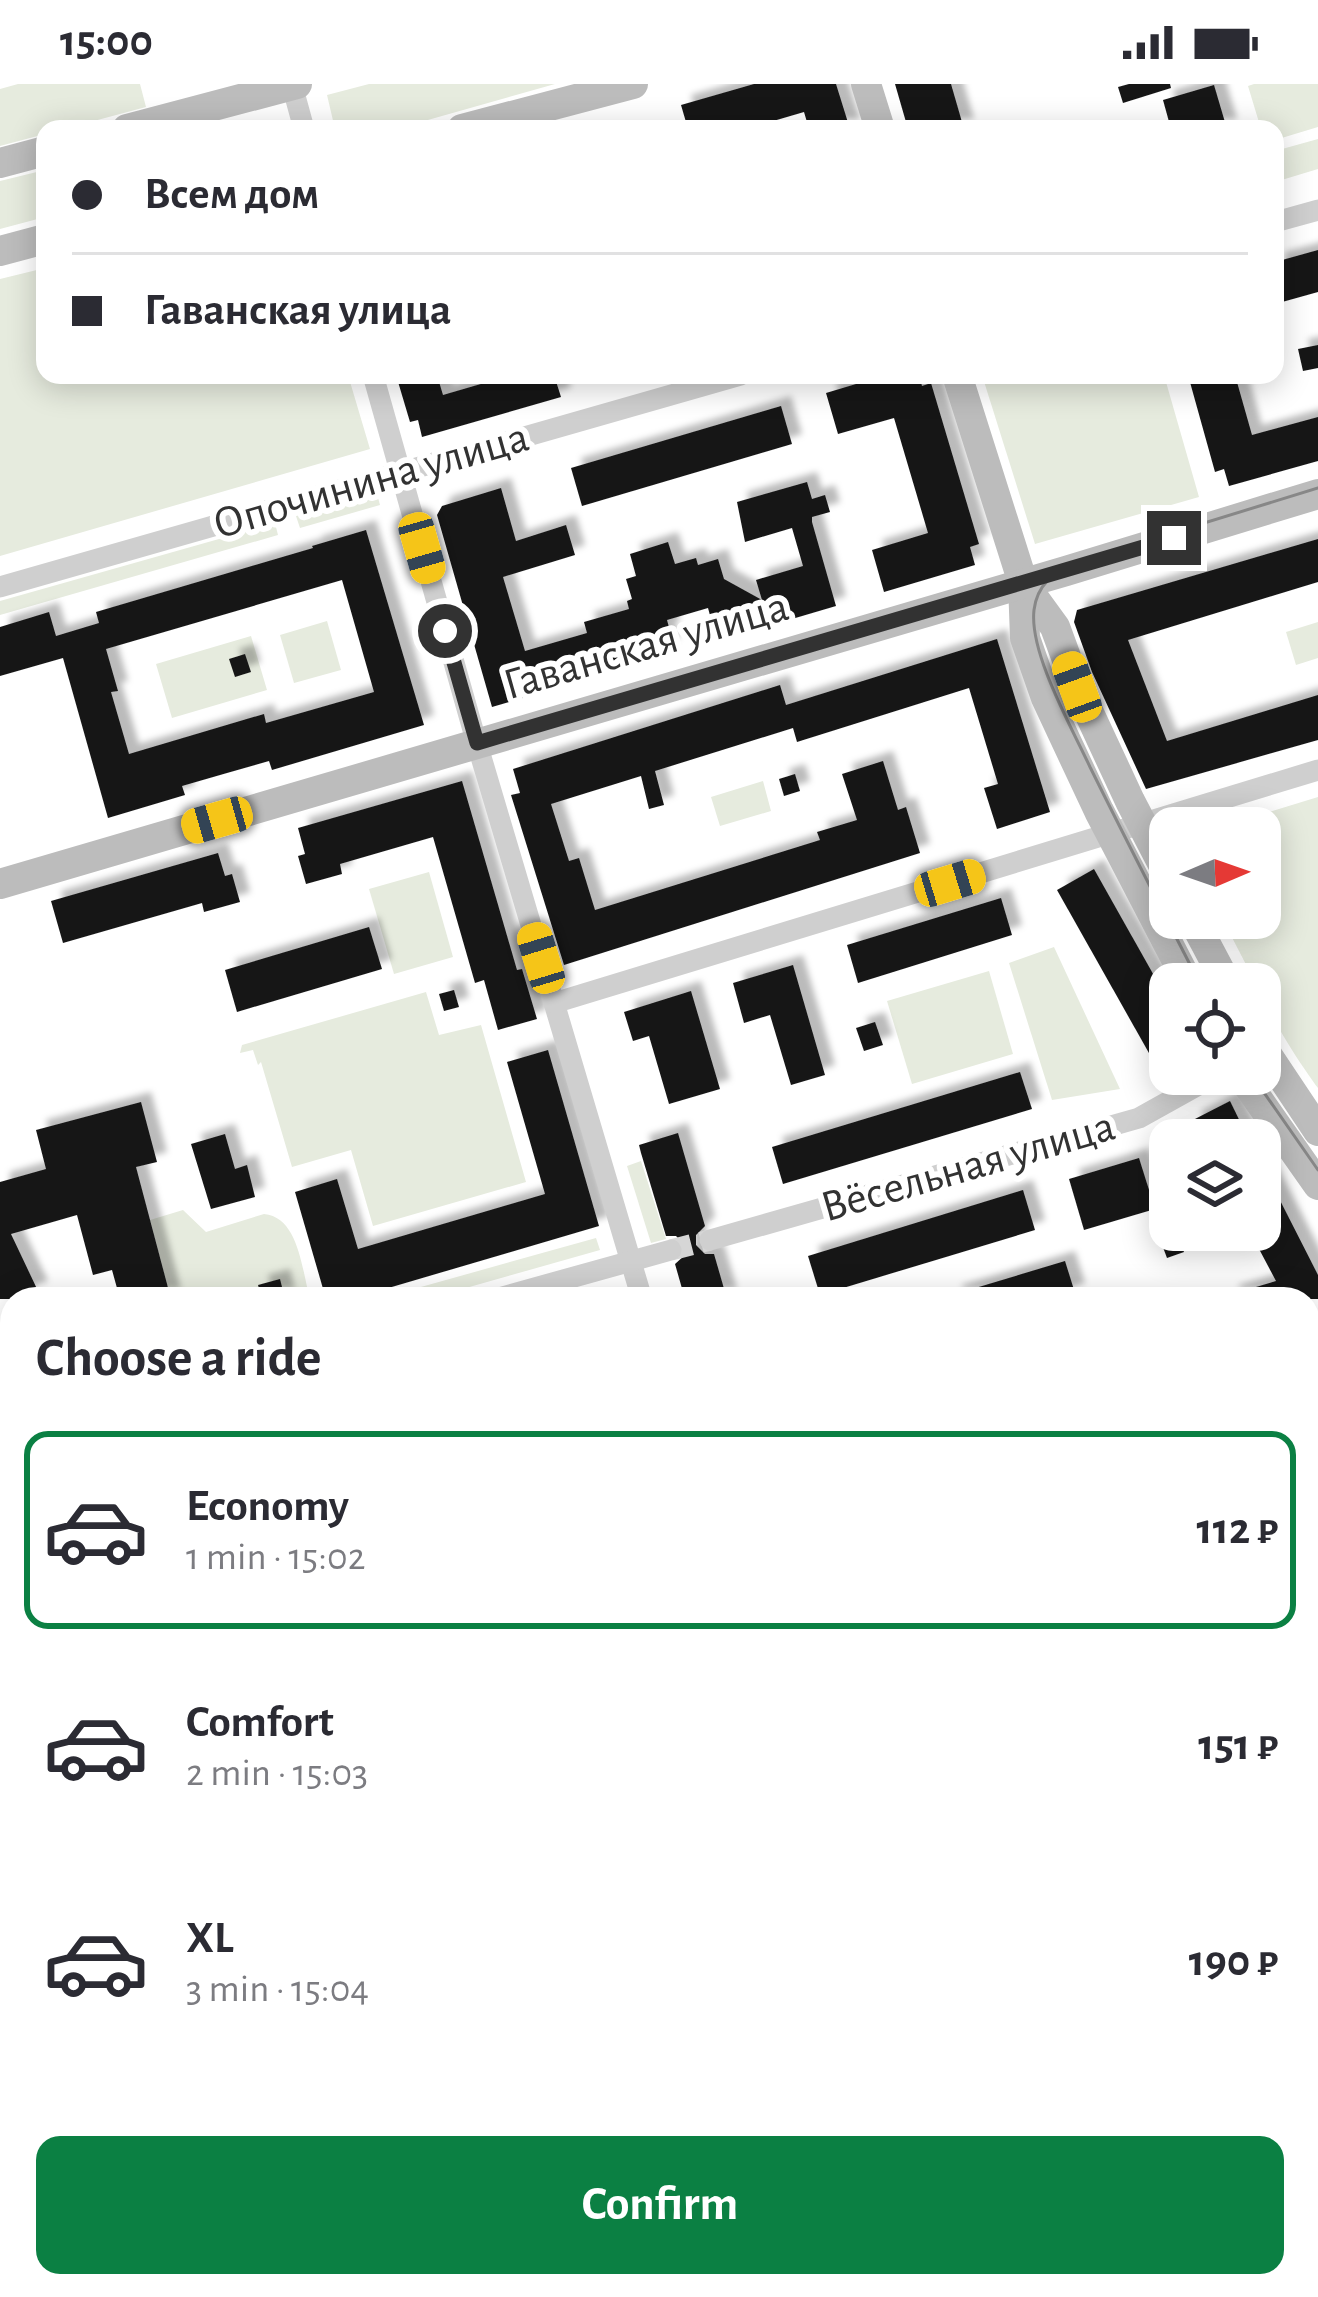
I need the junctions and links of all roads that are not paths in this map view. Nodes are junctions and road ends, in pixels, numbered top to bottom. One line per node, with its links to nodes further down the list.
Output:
1 (633, 84): 6 (main road)
2 (866, 84): 7 (main road)
3 (295, 85): 4 (main road); 5 (street)
4 (161, 120)
5 (302, 120)
6 (496, 120)
7 (877, 120)
8 (36, 153): 9 (main road)
9 (0, 163)
10 (1318, 210): 11 (street)
11 (1284, 219)
12 (36, 241): 13 (main road)
13 (0, 251)
14 (376, 384): 17 (street)
15 (709, 384): 17 (street, Опочинина улица)
16 (960, 384): 19 (main road)
17 (401, 472): 20 (street, Опочинина улица); 21 (street)
18 (1318, 494): 19 (main road, Гаванская улица)
19 (1024, 583): 21 (main road, Гаванская улица); 23 (main road); 24 (main road)
20 (0, 587)
21 (477, 743): 26 (main road, Гаванская улица); 28 (street)
22 (1318, 770): 23 (street)
23 (1142, 824): 24 (street); 25 (main road)
24 (1111, 833): 27 (main road); 28 (street)
25 (1149, 838)
26 (0, 884)
27 (1178, 963)
28 (554, 1003): 36 (street)
29 (1281, 1076): 32 (main road)
30 (1180, 1095): 34 (street, Вёсельная улица)
31 (1255, 1095): 33 (main road)
32 (1318, 1131)
33 (1318, 1186)
34 (710, 1240)
35 (671, 1250): 36 (street)
36 (631, 1261): 37 (street); 38 (street)
37 (538, 1287)
38 (639, 1287)

